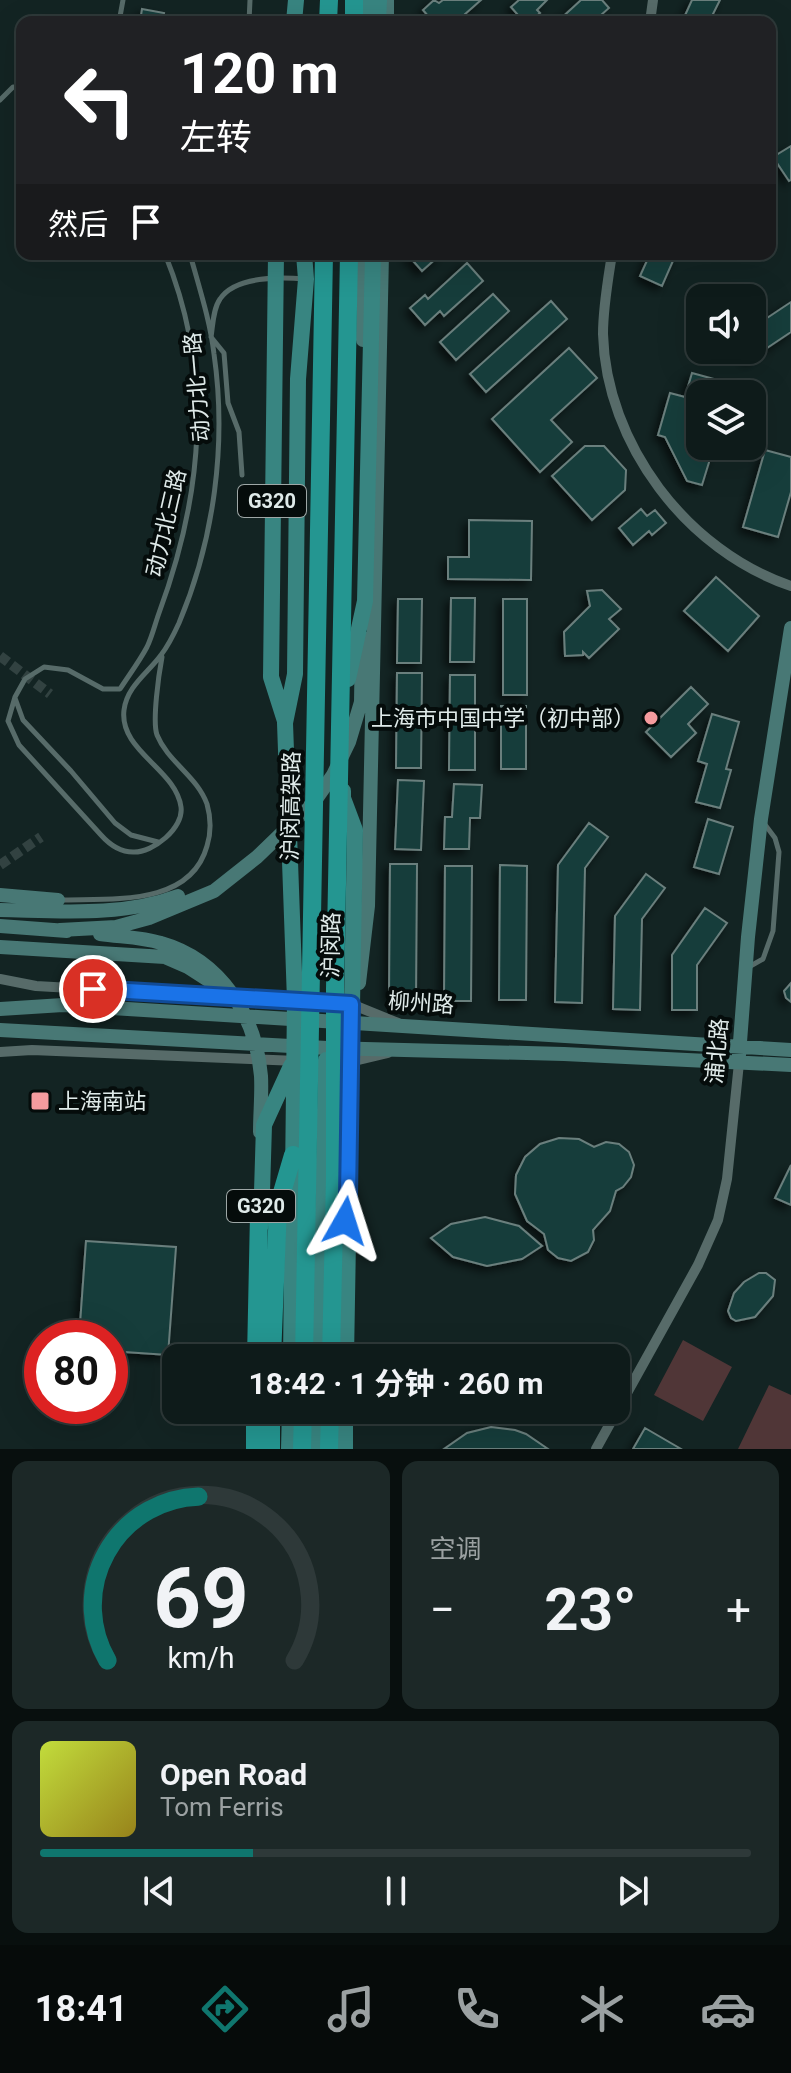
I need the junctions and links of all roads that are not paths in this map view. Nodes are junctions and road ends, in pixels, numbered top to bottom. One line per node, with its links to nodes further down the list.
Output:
1 (16, 87): 2 (lane)
2 (0, 100)
3 (167, 260): 23 (lane, 动力北三路)
4 (192, 260): 17 (lane, 动力北一路)
5 (276, 260): 14 (main road, 沪闵路 / G320)
6 (304, 260): 15 (main road, 沪闵路 / G320)
7 (324, 260): 63 (highway, 沪闵高架路)
8 (349, 260): 54 (highway)
9 (359, 260): 22 (main road, 沪闵路)
10 (361, 260): 28 (main road)
11 (373, 260): 22 (main road, 沪闵路)
12 (382, 260): 54 (main road)
13 (611, 260): 19 (street)
14 (276, 277): 15 (lane); 17 (lane); 24 (main road, 沪闵路 / G320)
15 (306, 279): 16 (lane); 24 (main road, 沪闵路 / G320)
16 (331, 280)
17 (211, 337): 18 (lane); 21 (lane, 动力北一路)
18 (242, 475)
19 (791, 586)
20 (791, 628): 26 (main road, 浦北路)
21 (162, 654): 27 (lane); 30 (lane)
22 (348, 679): 25 (main road, 沪闵路)
23 (15, 697): 27 (lane); 27 (lane)
24 (285, 723): 37 (main road, 沪闵路 / G320)
25 (343, 798): 38 (main road); 41 (main road, 沪闵路)
26 (761, 819): 35 (main road, 浦北路); 35 (lane)
27 (159, 843)
28 (222, 885): 31 (main road); 33 (main road)
29 (0, 895): 30 (main road)
30 (58, 900)
31 (0, 910)
32 (0, 926): 33 (main road)
33 (60, 930): 39 (main road)
34 (0, 947): 39 (main road)
35 (746, 968): 45 (main road, 浦北路)
36 (0, 979): 37 (street)
37 (295, 1000): 38 (street); 42 (main road, 沪闵路 / G320)
38 (328, 1002): 41 (street); 43 (main road)
39 (238, 1003): 57 (main road)
40 (0, 1009): 42 (main road, 柳州路)
41 (351, 1012): 43 (main road, 柳州路); 45 (main road, 柳州路); 50 (main road, 沪闵路)
42 (294, 1018): 43 (main road, 柳州路); 48 (main road, 沪闵路 / G320)
43 (328, 1020): 49 (main road)
44 (0, 1030): 48 (main road)
45 (740, 1046): 46 (main road, 柳州路); 51 (main road, 浦北路)
46 (791, 1050)
47 (0, 1052): 48 (street)
48 (293, 1054): 49 (main road); 53 (main road, 沪闵路); 60 (main road, 沪闵路 / G320)
49 (326, 1055): 50 (main road); 56 (main road)
50 (350, 1056): 51 (main road); 55 (main road, 沪闵路)
51 (739, 1063): 52 (main road); 84 (street, 浦北路)
52 (791, 1065)
53 (293, 1155): 61 (highway); 62 (main road, 沪闵路)
54 (335, 1178): 65 (highway)
55 (348, 1197): 58 (highway); 67 (main road, 沪闵路)
56 (324, 1201): 58 (highway); 64 (main road)
57 (259, 1214): 59 (highway)
58 (337, 1268): 66 (highway)
59 (256, 1344)
60 (256, 1344)
61 (273, 1344)
62 (291, 1344)
63 (304, 1344)
64 (320, 1344)
65 (338, 1344)
66 (338, 1344)
67 (339, 1344)
68 (255, 1424): 76 (highway)
69 (271, 1424): 77 (highway)
70 (290, 1424): 78 (main road)
71 (303, 1424): 79 (highway)
72 (319, 1424): 80 (main road)
73 (330, 1424): 81 (highway)
74 (337, 1424): 82 (highway)
75 (345, 1424): 83 (main road)
76 (254, 1449)
77 (271, 1449)
78 (289, 1449)
79 (302, 1449)
80 (318, 1449)
81 (329, 1449)
82 (337, 1449)
83 (345, 1449)
84 (596, 1449)

